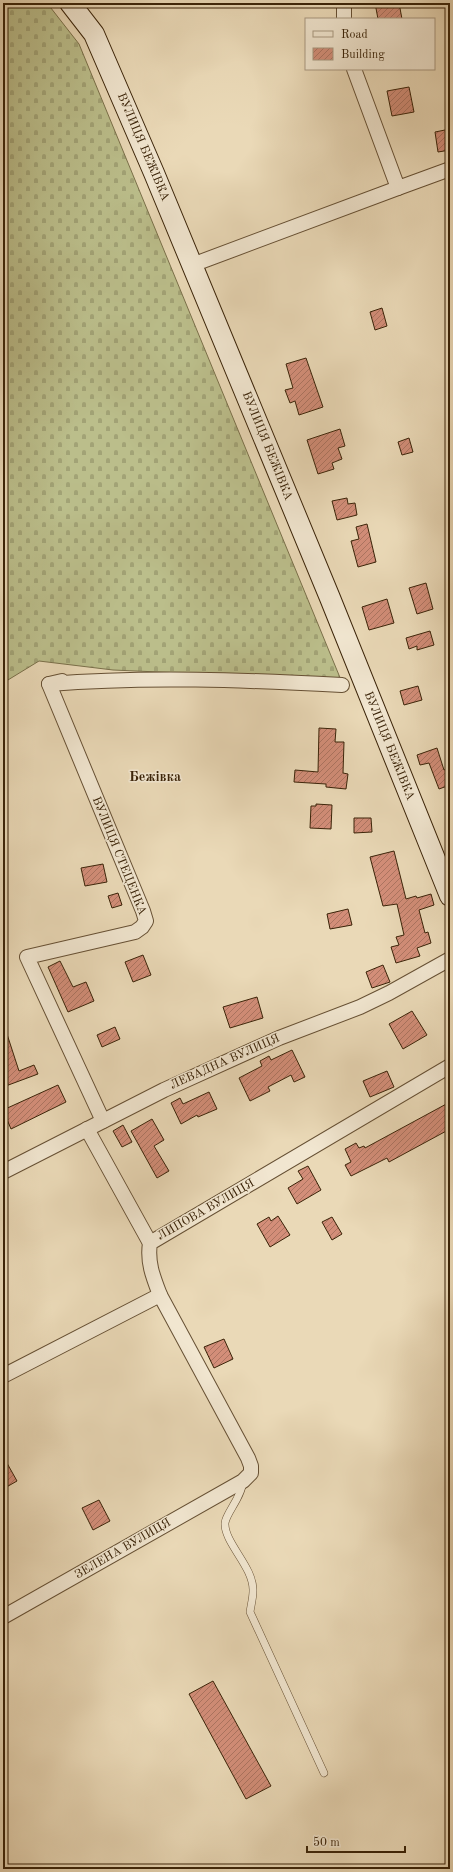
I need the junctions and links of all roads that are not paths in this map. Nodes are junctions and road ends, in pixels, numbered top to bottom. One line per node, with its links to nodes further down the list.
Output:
1 (70, 3): 7 (main road, ВУЛИЦЯ БЕЖІВКА)
2 (344, 3): 3 (street)
3 (344, 18)
4 (354, 70): 6 (street)
5 (450, 169): 6 (street)
6 (398, 188): 7 (street)
7 (192, 265): 9 (main road, ВУЛИЦЯ БЕЖІВКА)
8 (342, 685): 12 (street, ВУЛИЦЯ СТЕЦЕНКА)
9 (450, 896)
10 (450, 959): 12 (street, ЛЕВАДНА ВУЛИЦЯ)
11 (450, 1066): 15 (street, ЛИПОВА ВУЛИЦЯ)
12 (102, 1121): 13 (street, ЛЕВАДНА ВУЛИЦЯ)
13 (87, 1129): 14 (street, ЛЕВАДНА ВУЛИЦЯ); 15 (street)
14 (3, 1172)
15 (150, 1243): 16 (street, ЛИПОВА ВУЛИЦЯ)
16 (160, 1295): 17 (street); 18 (street, ЛИПОВА ВУЛИЦЯ)
17 (3, 1376)
18 (243, 1481): 19 (street, ЗЕЛЕНА ВУЛИЦЯ); 20 (lane)
19 (3, 1617)
20 (324, 1773)

